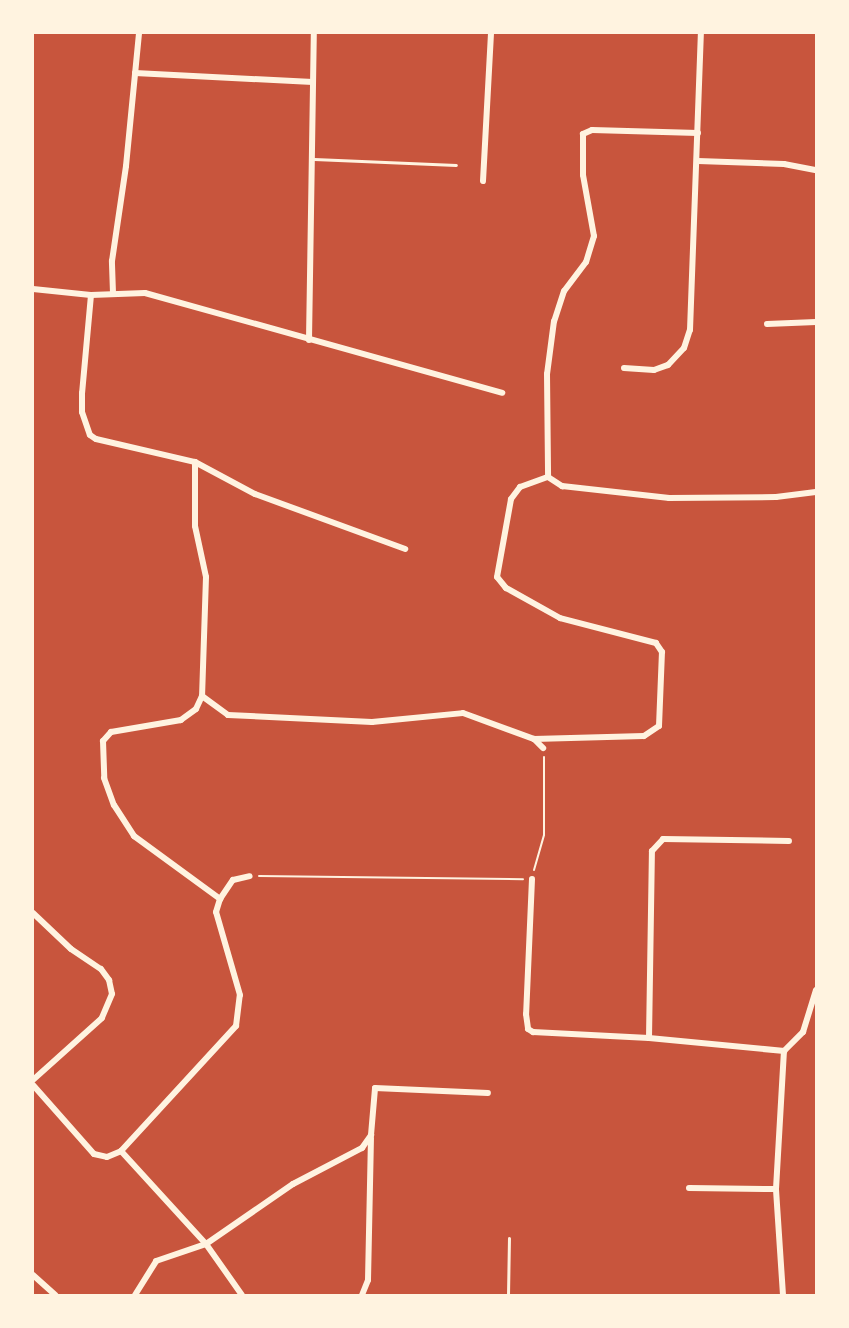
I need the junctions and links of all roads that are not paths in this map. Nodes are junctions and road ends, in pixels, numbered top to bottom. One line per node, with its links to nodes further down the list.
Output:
1 (139, 33): 5 (street)
2 (314, 33): 6 (street)
3 (491, 33): 12 (street)
4 (701, 33): 7 (street)
5 (135, 73): 6 (street); 14 (street)
6 (313, 82): 8 (street)
7 (698, 133): 9 (street); 22 (street)
8 (312, 158): 10 (lane); 18 (street)
9 (698, 161): 11 (street); 19 (street)
10 (456, 165)
11 (816, 170)
12 (483, 181)
13 (33, 289): 15 (street)
14 (113, 293): 15 (street); 18 (street)
15 (91, 295): 21 (street)
16 (816, 322): 17 (street)
17 (767, 324)
18 (309, 340): 20 (street)
19 (624, 368)
20 (502, 393)
21 (195, 462): 24 (street); 25 (street)
22 (548, 477): 23 (street); 26 (street)
23 (816, 492)
24 (405, 549)
25 (202, 696): 26 (street); 31 (street)
26 (534, 739): 27 (street)
27 (543, 748)
28 (789, 841): 34 (street)
29 (250, 876): 31 (street)
30 (531, 879): 34 (street)
31 (220, 899): 40 (street)
32 (33, 913): 36 (street)
33 (816, 990): 35 (street)
34 (649, 1038): 35 (street)
35 (784, 1052): 42 (street)
36 (33, 1080)
37 (33, 1085): 40 (street)
38 (488, 1093): 39 (street)
39 (371, 1135): 44 (street); 49 (street)
40 (121, 1151): 44 (street)
41 (688, 1188): 42 (street)
42 (776, 1189): 51 (street)
43 (509, 1238): 50 (lane)
44 (206, 1244): 47 (street); 48 (street)
45 (33, 1275): 46 (street)
46 (55, 1295)
47 (135, 1295)
48 (242, 1295)
49 (362, 1295)
50 (508, 1295)
51 (783, 1295)

